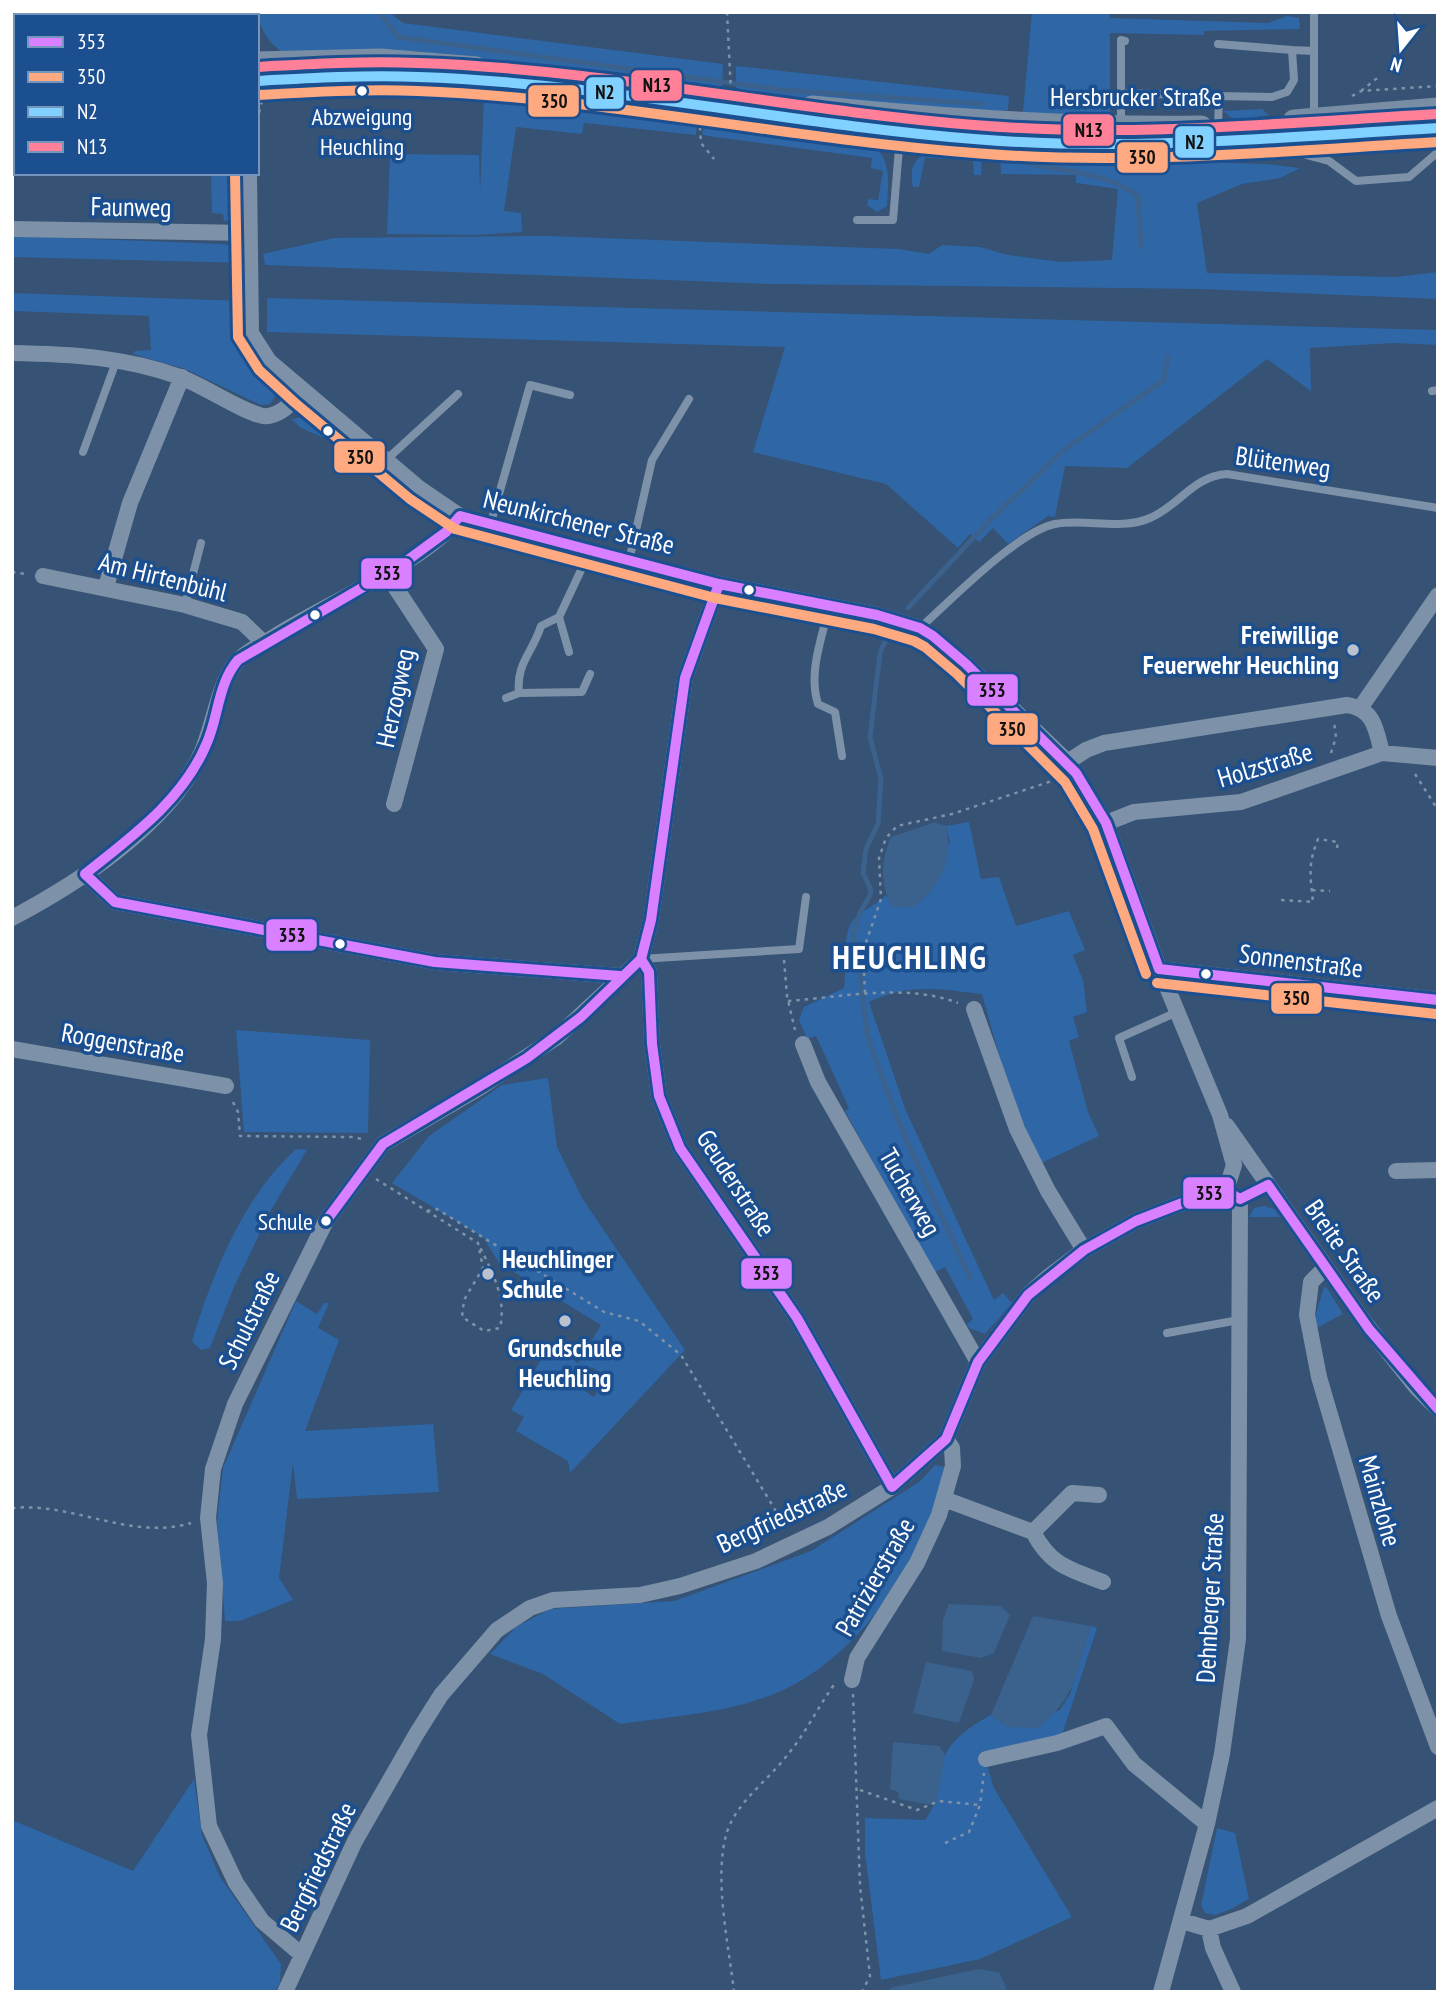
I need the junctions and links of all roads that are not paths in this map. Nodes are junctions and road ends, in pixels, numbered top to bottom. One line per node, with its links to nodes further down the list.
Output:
1 (1314, 12): 5 (lane)
2 (1125, 41): 8 (lane)
3 (1218, 44): 4 (lane)
4 (1292, 50): 5 (lane); 9 (lane)
5 (1314, 51): 12 (lane)
6 (259, 63): 11 (main road)
7 (259, 81): 11 (main road)
8 (1121, 93): 9 (lane); 15 (lane)
9 (1219, 96): 14 (lane)
10 (1438, 109): 12 (main road, Hersbrucker Straße)
11 (790, 112): 13 (main road, Hersbrucker Straße)
12 (1314, 119): 14 (main road, Hersbrucker Straße)
13 (901, 124): 15 (main road, Hersbrucker Straße); 17 (main road, Hersbrucker Straße); 20 (lane)
14 (1218, 127): 15 (main road, Hersbrucker Straße)
15 (1121, 128)
16 (1438, 128): 17 (main road, Hersbrucker Straße)
17 (1238, 139): 18 (lane)
18 (1438, 152)
19 (249, 175): 22 (street, Neunkirchener Straße)
20 (857, 220)
21 (12, 229): 22 (street, Faunweg)
22 (249, 233): 26 (street, Neunkirchener Straße)
23 (12, 352): 24 (street)
24 (117, 359): 25 (street); 30 (lane)
25 (182, 377): 26 (street); 41 (street)
26 (303, 392): 31 (street, Neunkirchener Straße)
27 (458, 394): 31 (lane)
28 (570, 395): 34 (lane)
29 (689, 399): 37 (lane)
30 (83, 452)
31 (385, 461): 33 (street, Neunkirchener Straße)
32 (1438, 508): 46 (lane, Blütenweg)
33 (460, 516): 34 (street, Neunkirchener Straße); 38 (street)
34 (490, 526): 36 (street, Neunkirchener Straße)
35 (201, 543): 43 (lane)
36 (590, 551): 37 (street, Neunkirchener Straße); 45 (lane)
37 (629, 561): 40 (street, Neunkirchener Straße)
38 (386, 573): 47 (street); 57 (street, Herzogweg)
39 (43, 576): 41 (street, Am Hirtenbühl)
40 (719, 584): 44 (street, Neunkirchener Straße); 62 (street)
41 (106, 587): 43 (street, Am Hirtenbühl)
42 (1438, 595): 52 (street)
43 (185, 605): 47 (street, Am Hirtenbühl)
44 (829, 607): 46 (street, Neunkirchener Straße); 54 (lane)
45 (559, 617): 48 (lane); 50 (lane)
46 (920, 628): 56 (street, Neunkirchener Straße)
47 (264, 643): 59 (street)
48 (569, 652)
49 (590, 674): 50 (lane)
50 (519, 693): 51 (lane)
51 (506, 698)
52 (1361, 707): 53 (street); 56 (street)
53 (1382, 753): 55 (street, Holzstraße); 58 (street, Holzstraße)
54 (842, 756)
55 (1438, 758)
56 (1072, 768): 58 (street, Neunkirchener Straße)
57 (394, 804)
58 (1106, 823): 63 (street)
59 (85, 874): 61 (street); 64 (street)
60 (806, 897): 62 (lane)
61 (12, 918)
62 (641, 959): 64 (street, Schulstraße); 85 (street, Geuderstraße)
63 (1159, 969): 65 (street, Sonnenstraße); 67 (street)
64 (620, 976): 97 (street, Schulstraße)
65 (1438, 1000)
66 (974, 1009): 78 (street)
67 (1177, 1012): 70 (lane); 72 (street)
68 (803, 1044): 82 (street, Tucherweg)
69 (12, 1049): 71 (street, Roggenstraße)
70 (1132, 1077)
71 (226, 1086)
72 (1220, 1115): 75 (street, Breite Straße); 76 (street)
73 (1396, 1171): 74 (street)
74 (1438, 1171)
75 (1268, 1185): 77 (street); 79 (street, Breite Straße)
76 (1221, 1188): 77 (street); 78 (street, Bergfriedstraße)
77 (1240, 1199): 80 (street, Dehnberger Straße)
78 (1084, 1250): 82 (street, Bergfriedstraße)
79 (1325, 1268): 83 (street, Breite Straße); 91 (street, Mainzlohe)
80 (1240, 1320): 81 (lane); 94 (street, Dehnberger Straße)
81 (1167, 1333)
82 (978, 1362): 84 (street, Bergfriedstraße)
83 (1438, 1409)
84 (946, 1439): 85 (street, Bergfriedstraße); 87 (street, Patrizierstraße)
85 (892, 1487): 97 (street, Bergfriedstraße)
86 (1099, 1495): 88 (street)
87 (944, 1499): 88 (street, Patrizierstraße); 90 (street, Patrizierstraße)
88 (1033, 1532): 89 (street)
89 (1103, 1582)
90 (852, 1681)
91 (1438, 1747)
92 (986, 1759): 94 (street)
93 (1438, 1808): 96 (street)
94 (1207, 1824): 95 (street, Dehnberger Straße)
95 (1182, 1921): 96 (street); 99 (street, Dehnberger Straße)
96 (1209, 1929): 100 (street)
97 (302, 1955): 98 (street, Bergfriedstraße)
98 (285, 1992)
99 (1161, 1992)
100 (1233, 1992)

